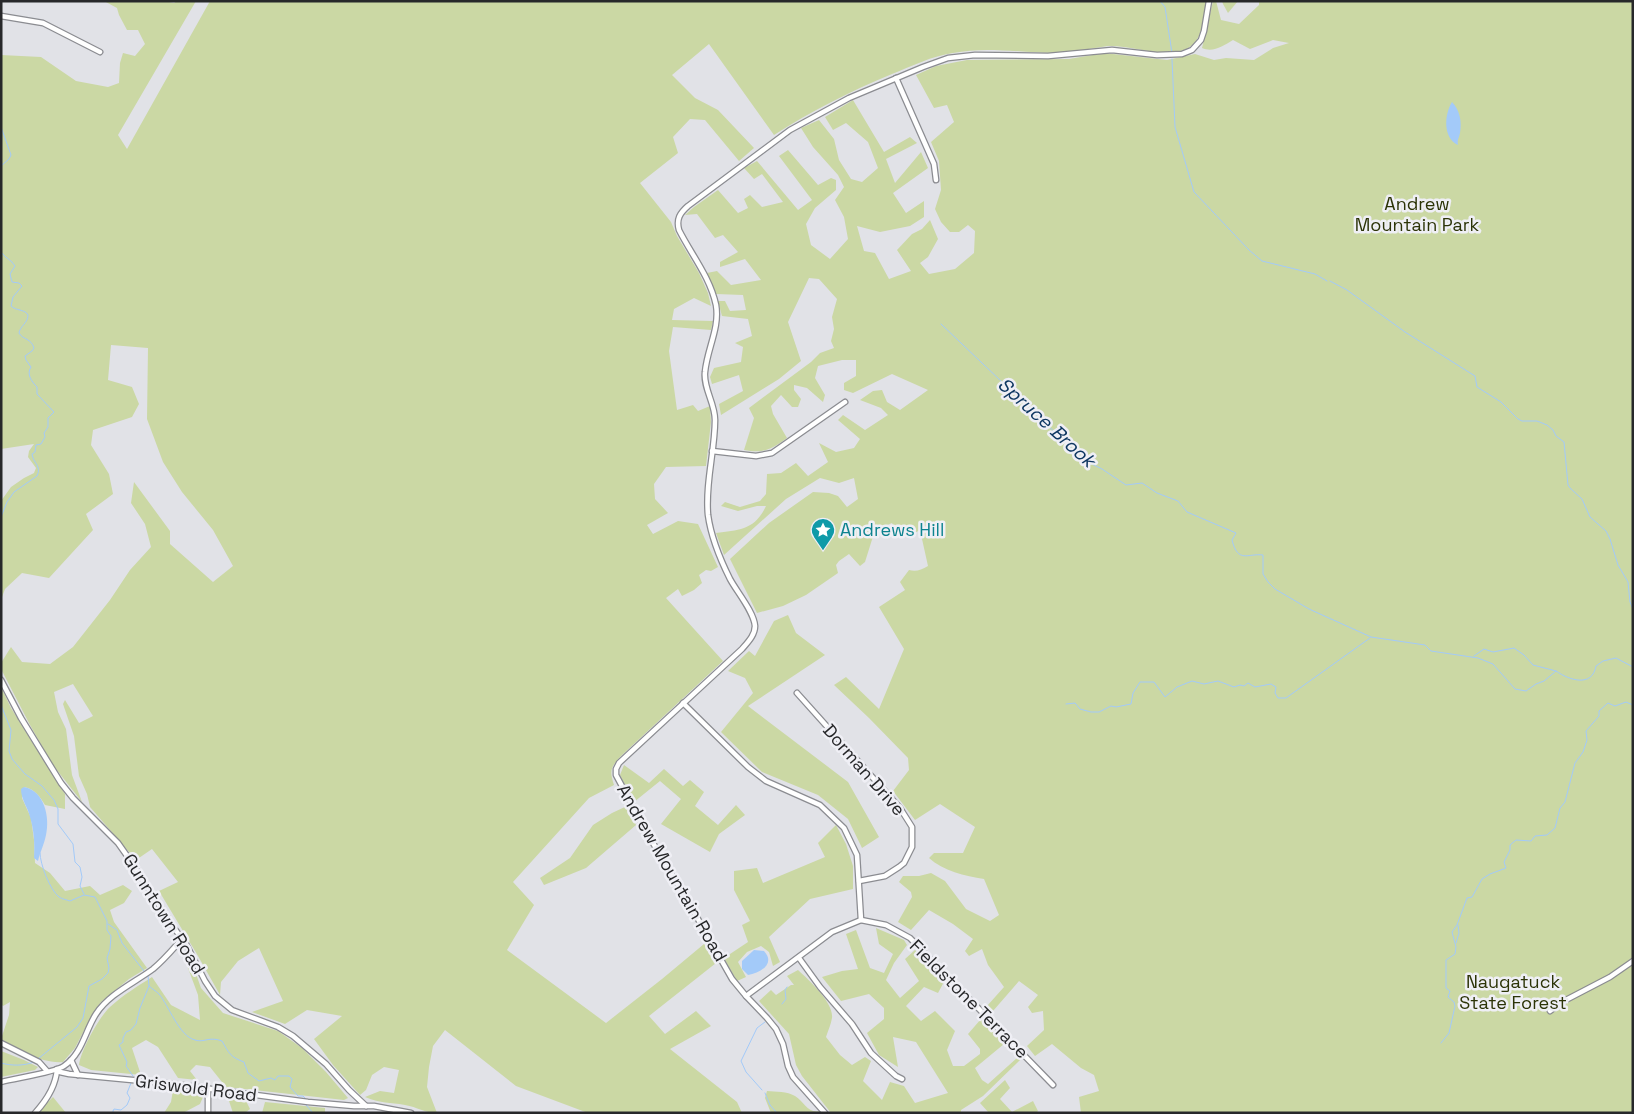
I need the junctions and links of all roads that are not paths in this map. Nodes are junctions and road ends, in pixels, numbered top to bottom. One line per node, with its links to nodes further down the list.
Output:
1 (1209, 1): 4 (street, Andrew Mountain Road)
2 (1, 16): 3 (street)
3 (100, 52)
4 (896, 78): 5 (street); 7 (street, Andrew Mountain Road)
5 (936, 180)
6 (845, 402): 7 (street)
7 (712, 452): 10 (street, Andrew Mountain Road)
8 (1, 680): 13 (street, Gunntown Road)
9 (797, 693): 11 (street, Dorman Drive)
10 (683, 703): 11 (street); 16 (street, Andrew Mountain Road)
11 (859, 881): 12 (street)
12 (861, 920): 14 (street); 25 (street, Fieldstone Terrace)
13 (182, 939): 19 (street); 27 (street, Gunntown Road)
14 (800, 958): 16 (street); 23 (street)
15 (1633, 961): 17 (street)
16 (746, 996): 31 (street, Andrew Mountain Road)
17 (1550, 1011)
18 (1, 1044): 21 (street)
19 (71, 1060): 20 (street); 22 (street)
20 (57, 1069): 21 (street); 22 (street, Griswold Road); 28 (street)
21 (47, 1071): 24 (street)
22 (78, 1075): 26 (street, Griswold Road)
23 (902, 1079)
24 (1, 1082)
25 (1053, 1085)
26 (208, 1090): 27 (street, Griswold Road); 29 (street)
27 (366, 1106): 30 (street, Griswold Road)
28 (35, 1113)
29 (208, 1113)
30 (412, 1113)
31 (825, 1113)

